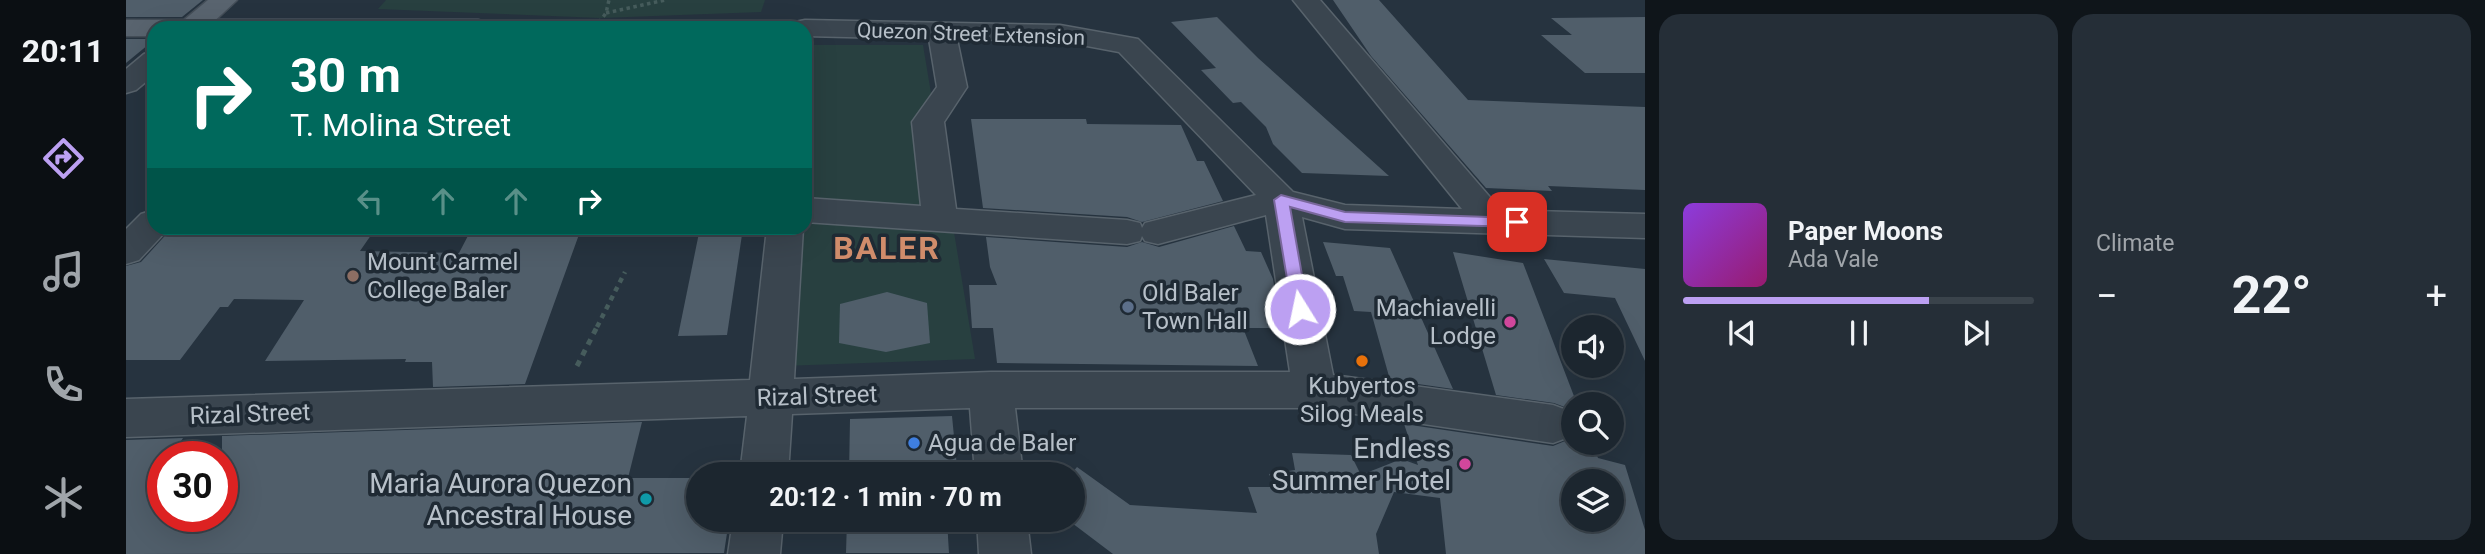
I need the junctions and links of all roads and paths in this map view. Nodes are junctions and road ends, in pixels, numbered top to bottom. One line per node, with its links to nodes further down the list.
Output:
1 (224, 0): 8 (main road)
2 (361, 0): 9 (street)
3 (609, 0): 7 (path)
4 (665, 0): 7 (path)
5 (804, 0): 11 (street)
6 (1306, 0): 21 (street)
7 (606, 13): 10 (path)
8 (199, 21)
9 (343, 21)
10 (600, 21)
11 (803, 21)
12 (126, 28): 13 (main road)
13 (147, 28)
14 (812, 28): 15 (street, Quezon Street Extension)
15 (942, 32): 18 (street, Quezon Street Extension); 20 (street)
16 (147, 66): 17 (street)
17 (126, 84)
18 (1281, 200): 20 (street); 21 (street); 28 (street)
19 (812, 210): 20 (street)
20 (940, 218)
21 (1492, 222): 22 (street)
22 (1645, 226)
23 (147, 229): 25 (street)
24 (785, 235): 29 (street)
25 (126, 251)
26 (625, 272): 30 (path)
27 (991, 390): 28 (street, Rizal Street); 29 (street, Rizal Street); 34 (street)
28 (1314, 390): 32 (street, Rizal Street)
29 (773, 398): 30 (street, Rizal Street); 33 (street)
30 (557, 404): 31 (street, Rizal Street)
31 (126, 418)
32 (1553, 424)
33 (765, 462)
34 (998, 462)
35 (757, 532): 37 (street)
36 (1003, 532): 38 (street)
37 (754, 554)
38 (1005, 554)

